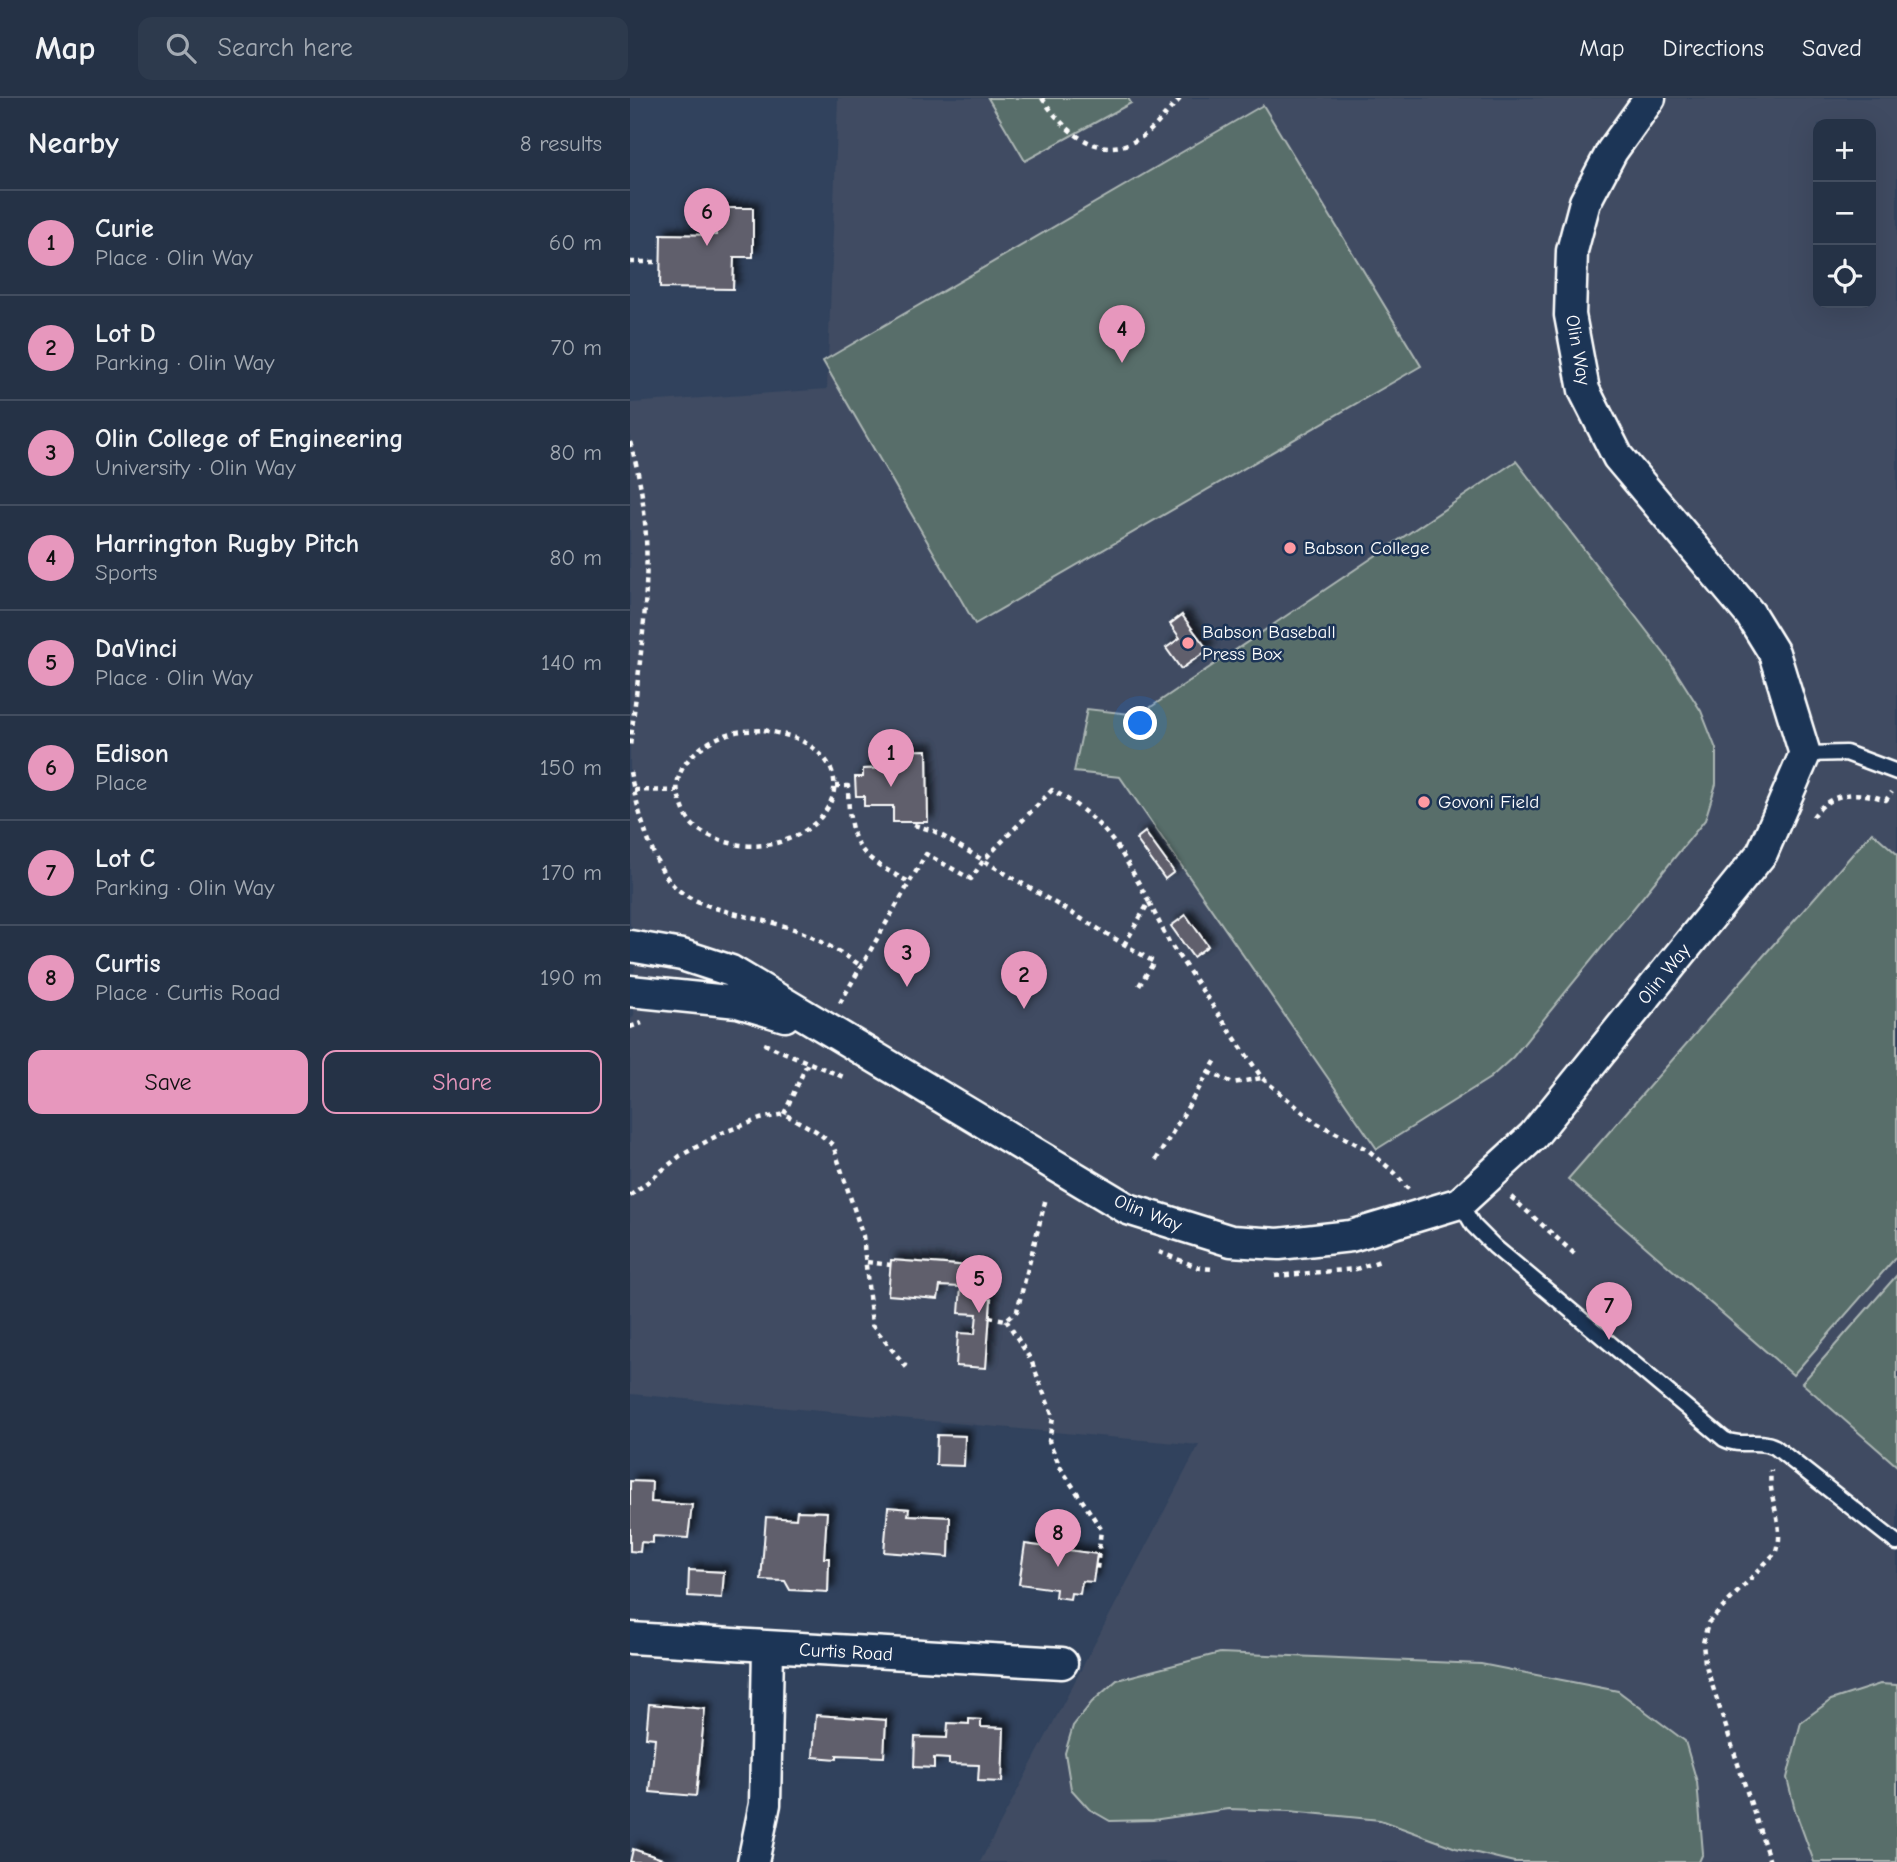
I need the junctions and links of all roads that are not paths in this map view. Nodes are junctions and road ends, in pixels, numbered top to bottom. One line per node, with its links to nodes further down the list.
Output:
1 (1650, 98): 2 (street, Olin Way)
2 (1805, 754): 3 (lane); 7 (street, Olin Way)
3 (1897, 772)
4 (630, 946): 6 (street, Olin Way)
5 (630, 991): 6 (street, Olin Way)
6 (828, 1018): 7 (street, Olin Way)
7 (1466, 1214): 8 (lane)
8 (1897, 1543)
9 (630, 1638): 10 (street, Curtis Road)
10 (768, 1647): 11 (street, Curtis Road); 12 (street)
11 (1062, 1663)
12 (754, 1862)

